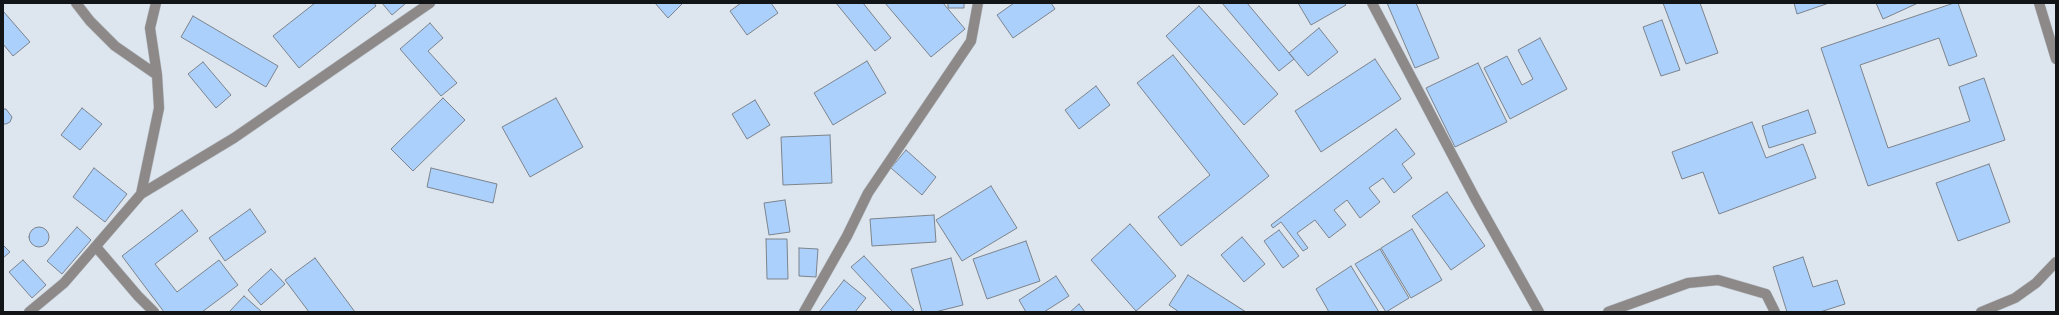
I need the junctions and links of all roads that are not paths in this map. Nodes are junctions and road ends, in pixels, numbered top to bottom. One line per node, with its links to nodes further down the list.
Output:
1 (76, 3): 8 (street)
2 (156, 3): 8 (street)
3 (430, 3): 9 (street)
4 (978, 3): 14 (street)
5 (1372, 3): 15 (street)
6 (2039, 3): 7 (street)
7 (2056, 59)
8 (157, 75): 9 (street)
9 (141, 194): 10 (street)
10 (97, 248): 12 (street); 13 (street)
11 (2056, 262): 18 (street)
12 (29, 312)
13 (154, 312)
14 (804, 312)
15 (1539, 312)
16 (1608, 312): 17 (street)
17 (1775, 312)
18 (1981, 312)

